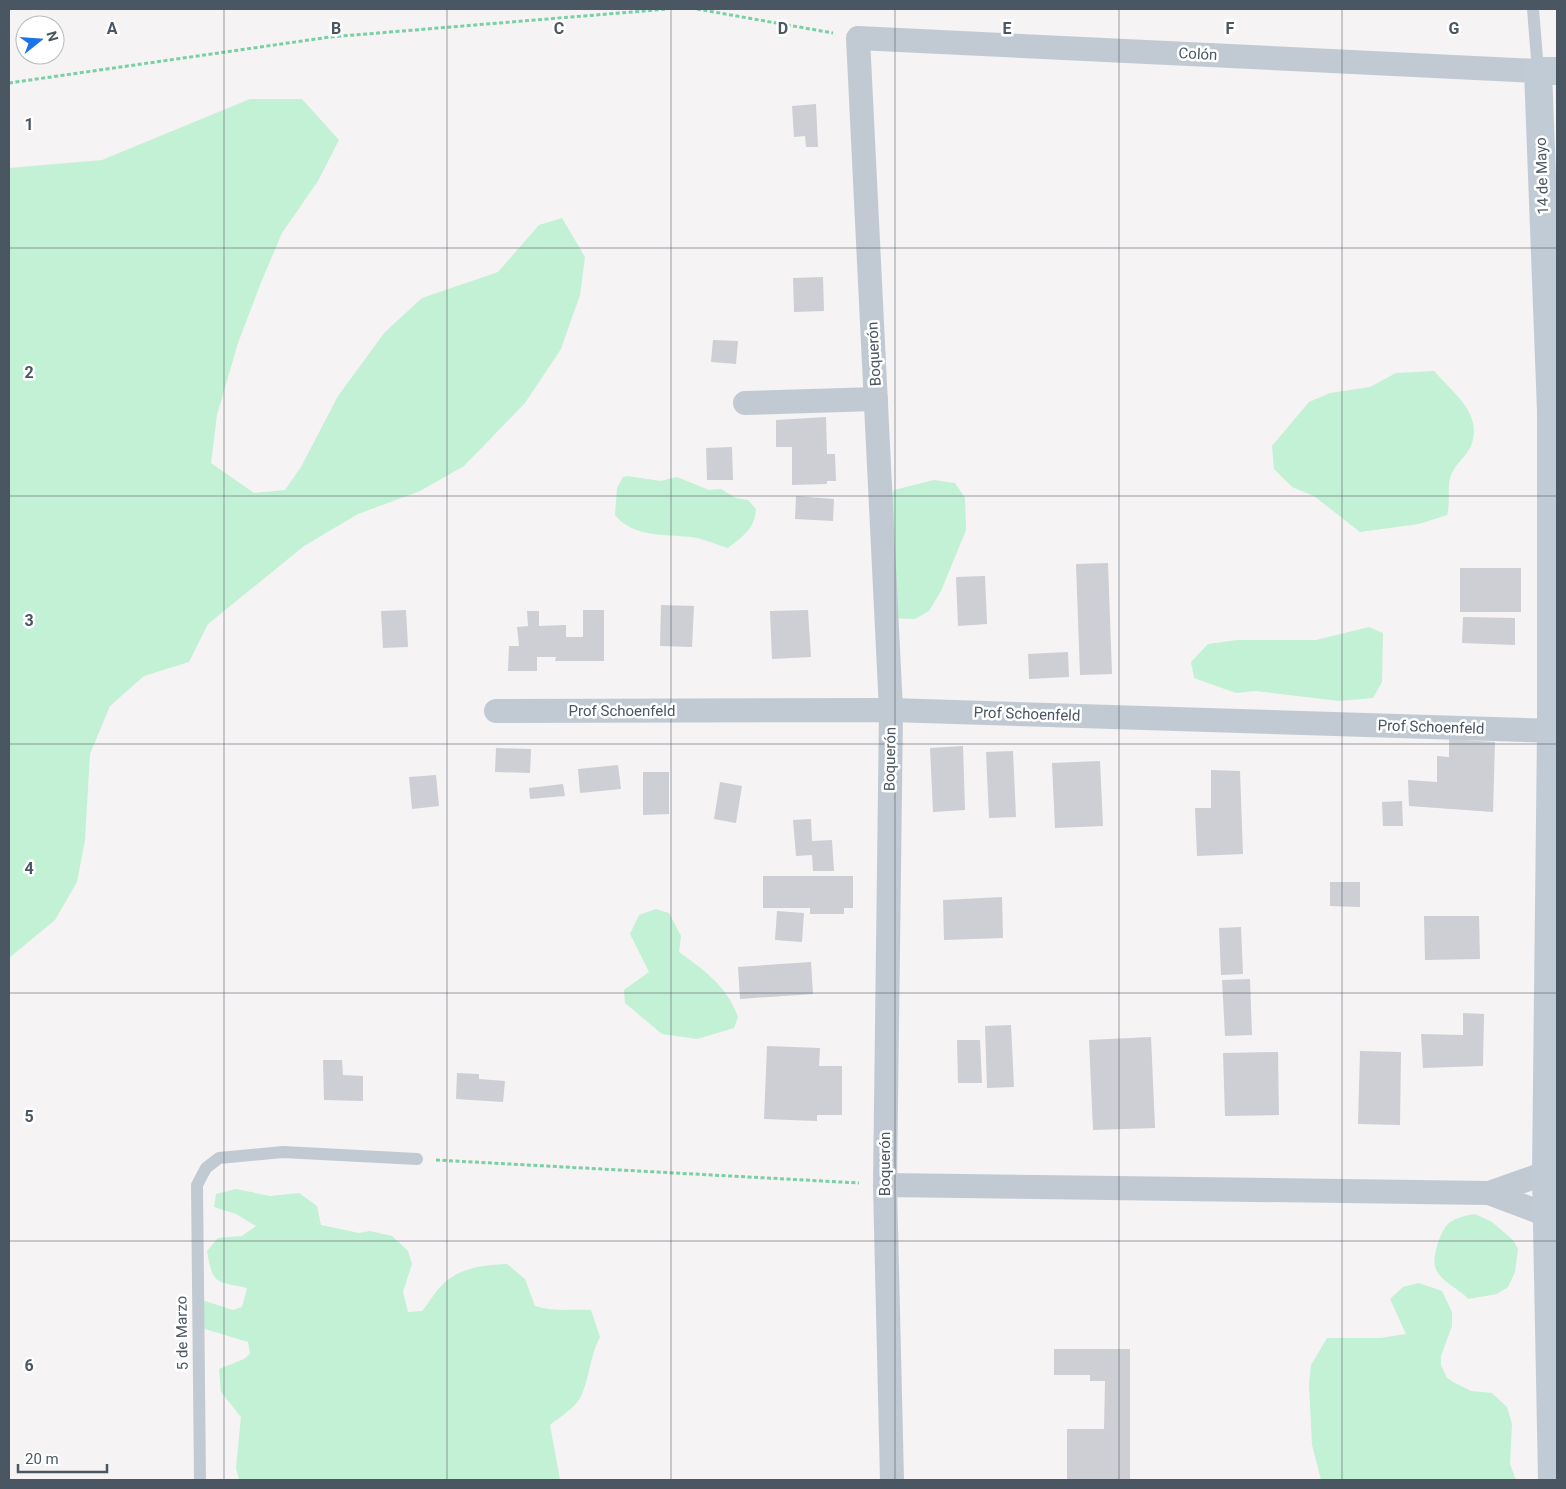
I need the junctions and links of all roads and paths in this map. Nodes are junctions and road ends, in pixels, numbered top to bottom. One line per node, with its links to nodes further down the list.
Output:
1 (668, 9): 6 (path)
2 (697, 9): 4 (path)
3 (1533, 9): 5 (lane)
4 (858, 38): 5 (street, Colón); 7 (street, Boquerón)
5 (1548, 71): 9 (street, 14 de Mayo)
6 (9, 82)
7 (876, 399): 8 (street); 10 (street, Boquerón)
8 (745, 403)
9 (1554, 412): 12 (street, 14 de Mayo)
10 (891, 710): 11 (street, Prof Schoenfeld); 12 (street, Prof Schoenfeld); 15 (street, Boquerón)
11 (496, 711)
12 (1554, 731): 14 (street, 14 de Mayo)
13 (417, 1160): 15 (path); 18 (lane, 5 de Marzo)
14 (1552, 1173): 16 (street); 17 (street, 14 de Mayo)
15 (885, 1185): 16 (street); 19 (street, Boquerón)
16 (1489, 1194): 17 (street)
17 (1552, 1215): 20 (street, 14 de Mayo)
18 (200, 1480)
19 (892, 1480)
20 (1552, 1480)

